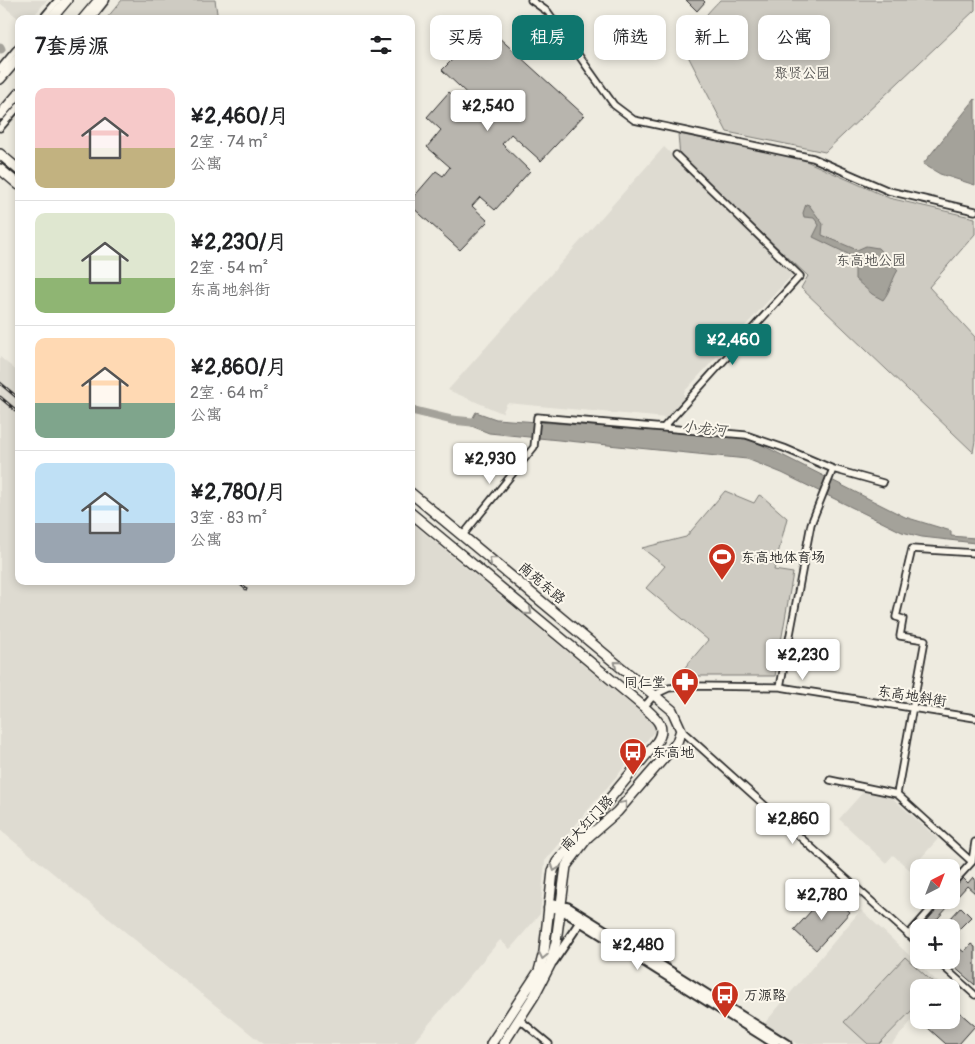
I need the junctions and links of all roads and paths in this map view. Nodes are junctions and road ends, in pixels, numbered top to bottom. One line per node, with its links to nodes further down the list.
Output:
1 (58, 0): 6 (street)
2 (67, 0): 7 (highway)
3 (99, 0): 8 (highway)
4 (106, 0): 9 (street)
5 (531, 0): 23 (street)
6 (45, 15)
7 (54, 15)
8 (86, 15)
9 (94, 15)
10 (15, 51): 12 (street)
11 (15, 62): 13 (highway)
12 (0, 69)
13 (0, 79)
14 (15, 98): 16 (highway)
15 (15, 111): 17 (street)
16 (0, 115)
17 (0, 128)
18 (0, 154): 20 (highway)
19 (676, 156): 24 (street)
20 (15, 167)
21 (0, 169): 22 (highway)
22 (15, 182)
23 (975, 212)
24 (663, 428): 25 (street); 29 (street)
25 (832, 471): 26 (street); 31 (street)
26 (883, 483)
27 (415, 496): 29 (highway, 南苑东路)
28 (415, 516): 33 (highway, one-way to 33)
29 (463, 535): 32 (highway, 南苑东路, one-way to 29)
30 (975, 553): 34 (street)
31 (780, 688): 32 (street, 东高地斜街); 34 (street, 东高地斜街)
32 (654, 695): 33 (street); 36 (highway)
33 (644, 707): 42 (highway, 南大红门路, one-way to 42)
34 (912, 709): 35 (street, 东高地斜街); 38 (street)
35 (975, 718)
36 (681, 730): 43 (highway, 南大红门路, one-way to 36); 46 (street)
37 (830, 780): 38 (street)
38 (897, 794): 40 (street)
39 (975, 842): 40 (street)
40 (972, 862): 41 (street)
41 (960, 876)
42 (548, 906): 43 (main road); 51 (highway, 南大红门路, one-way to 51)
43 (560, 907): 45 (main road); 48 (highway, 南大红门路); 55 (main road)
44 (931, 909): 46 (street)
45 (580, 922): 48 (main road); 54 (main road)
46 (908, 935)
47 (946, 969): 49 (street)
48 (544, 978): 50 (highway, 南大红门路)
49 (975, 995)
50 (519, 1019): 52 (highway, 南大红门路); 53 (street)
51 (491, 1044)
52 (503, 1044)
53 (549, 1044)
54 (775, 1044)
55 (787, 1044)

